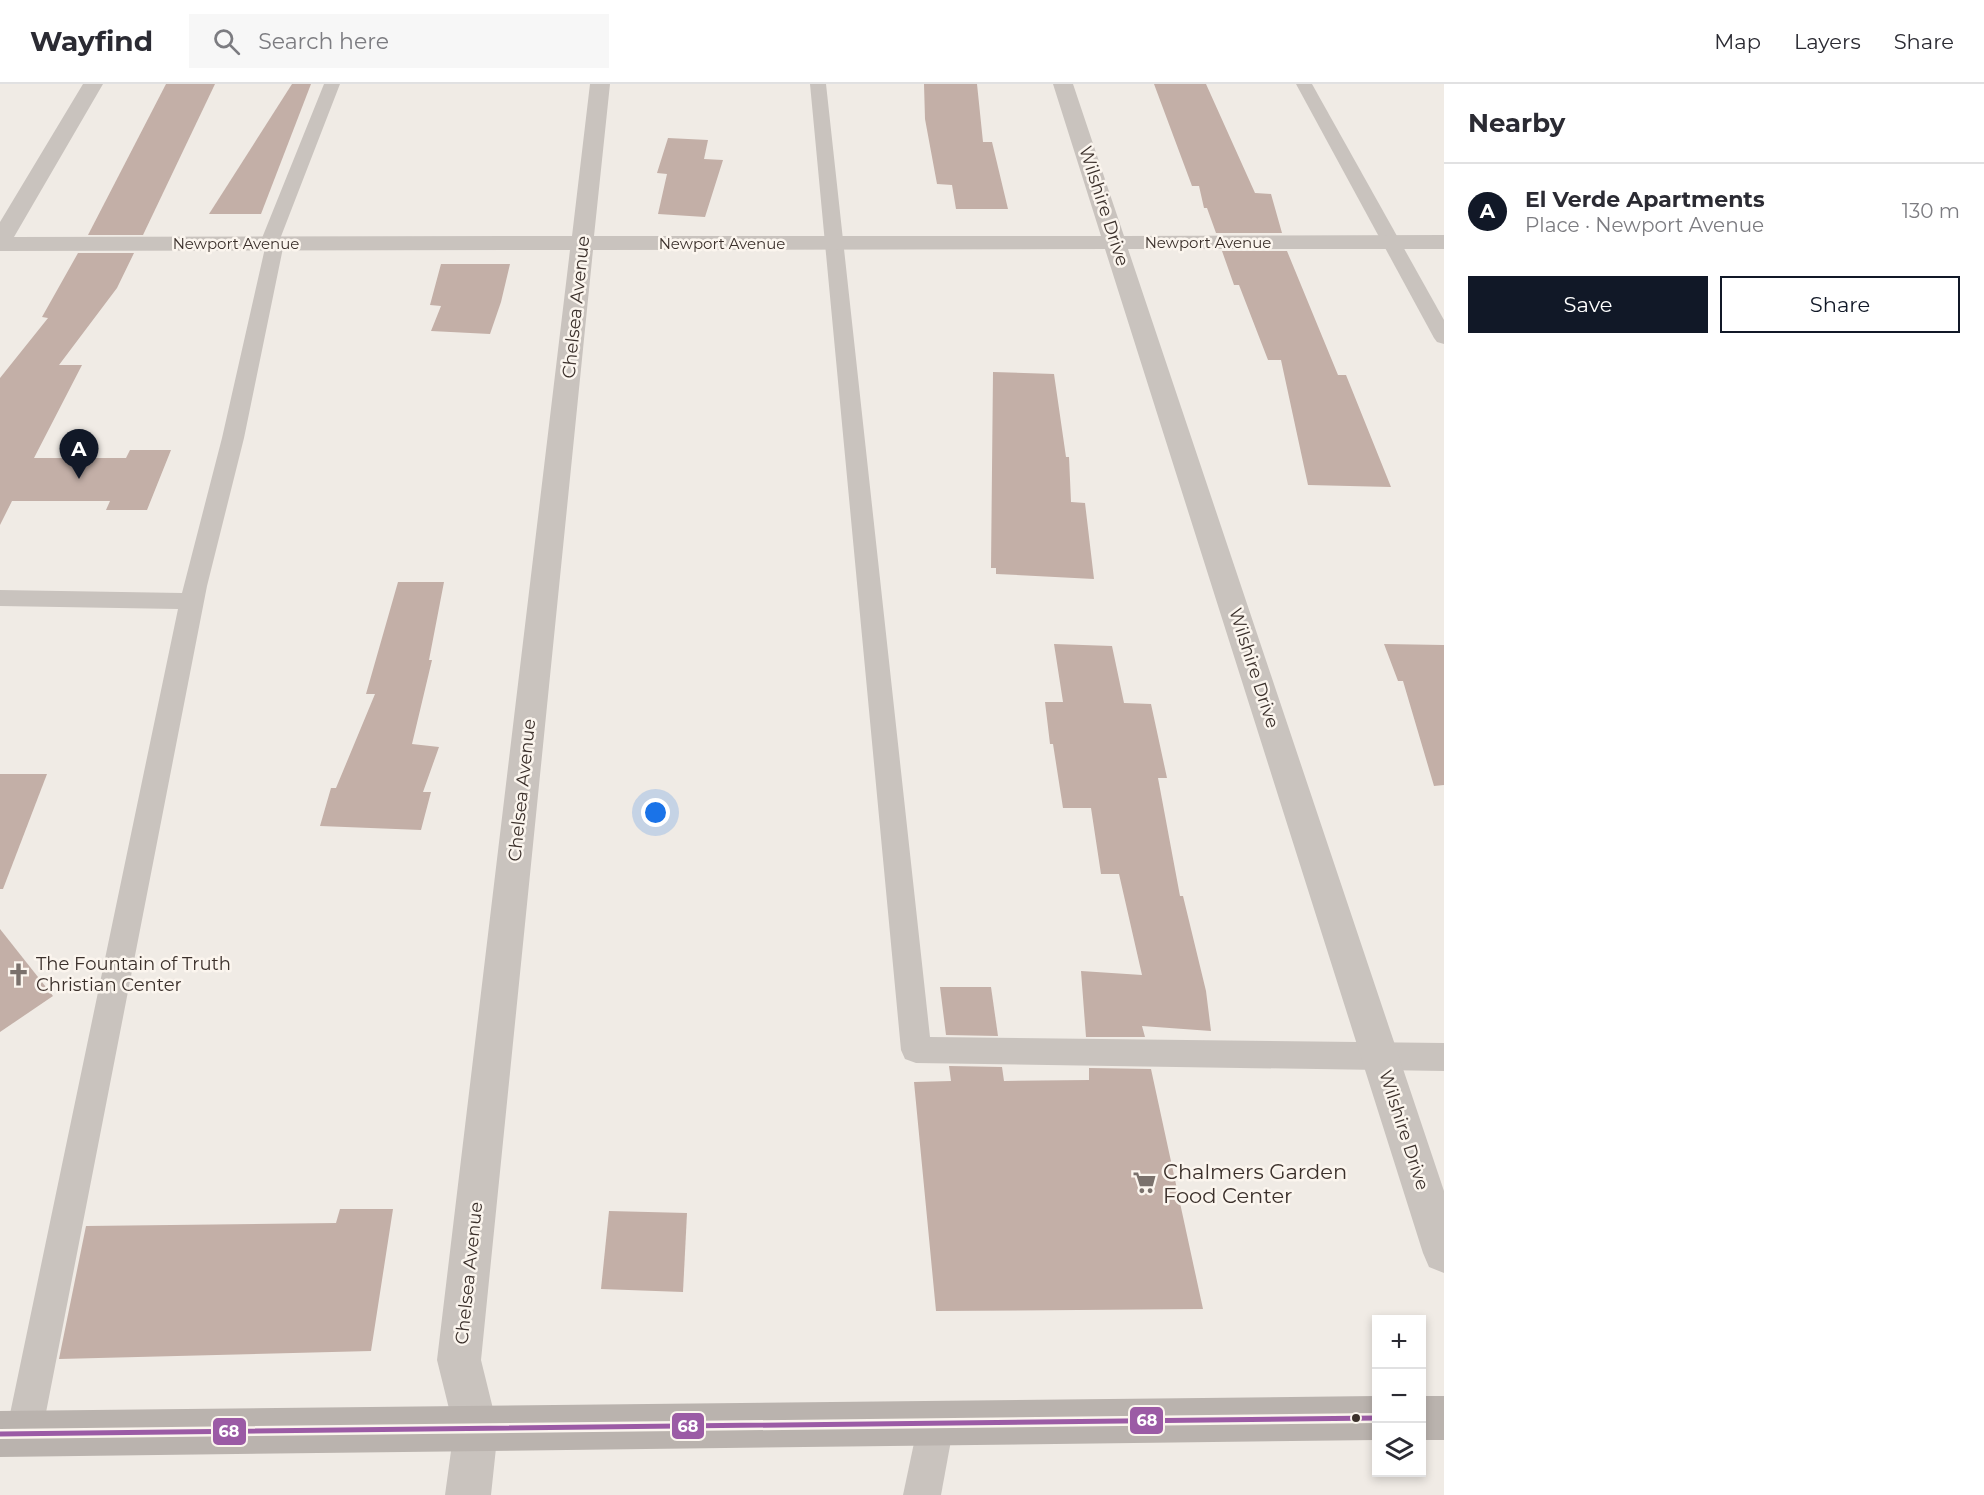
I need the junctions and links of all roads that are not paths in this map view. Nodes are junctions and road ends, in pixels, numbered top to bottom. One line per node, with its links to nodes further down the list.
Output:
1 (93, 84): 7 (street)
2 (332, 84): 10 (lane)
3 (600, 84): 11 (street, Chelsea Avenue)
4 (818, 84): 12 (lane)
5 (1063, 84): 8 (street, Wilshire Drive)
6 (1304, 84): 13 (lane)
7 (0, 242): 10 (street, Newport Avenue)
8 (1115, 242): 12 (street, Newport Avenue); 13 (street, Newport Avenue); 17 (street, Wilshire Drive)
9 (1444, 242): 13 (street, Newport Avenue)
10 (272, 243): 11 (street, Newport Avenue); 16 (lane)
11 (584, 243): 12 (street, Newport Avenue); 24 (street, Chelsea Avenue)
12 (833, 243): 17 (lane)
13 (1392, 243): 14 (lane)
14 (1444, 338)
15 (0, 597): 16 (lane)
16 (192, 601): 25 (lane)
17 (1380, 1056): 18 (lane); 19 (street, Wilshire Drive)
18 (1444, 1057)
19 (1444, 1253)
20 (1372, 1418): 23 (street)
21 (1426, 1418): 22 (street)
22 (1444, 1418)
23 (936, 1424): 24 (street); 27 (lane)
24 (476, 1429): 25 (street); 26 (street, Chelsea Avenue)
25 (12, 1434)
26 (468, 1495)
27 (922, 1495)

